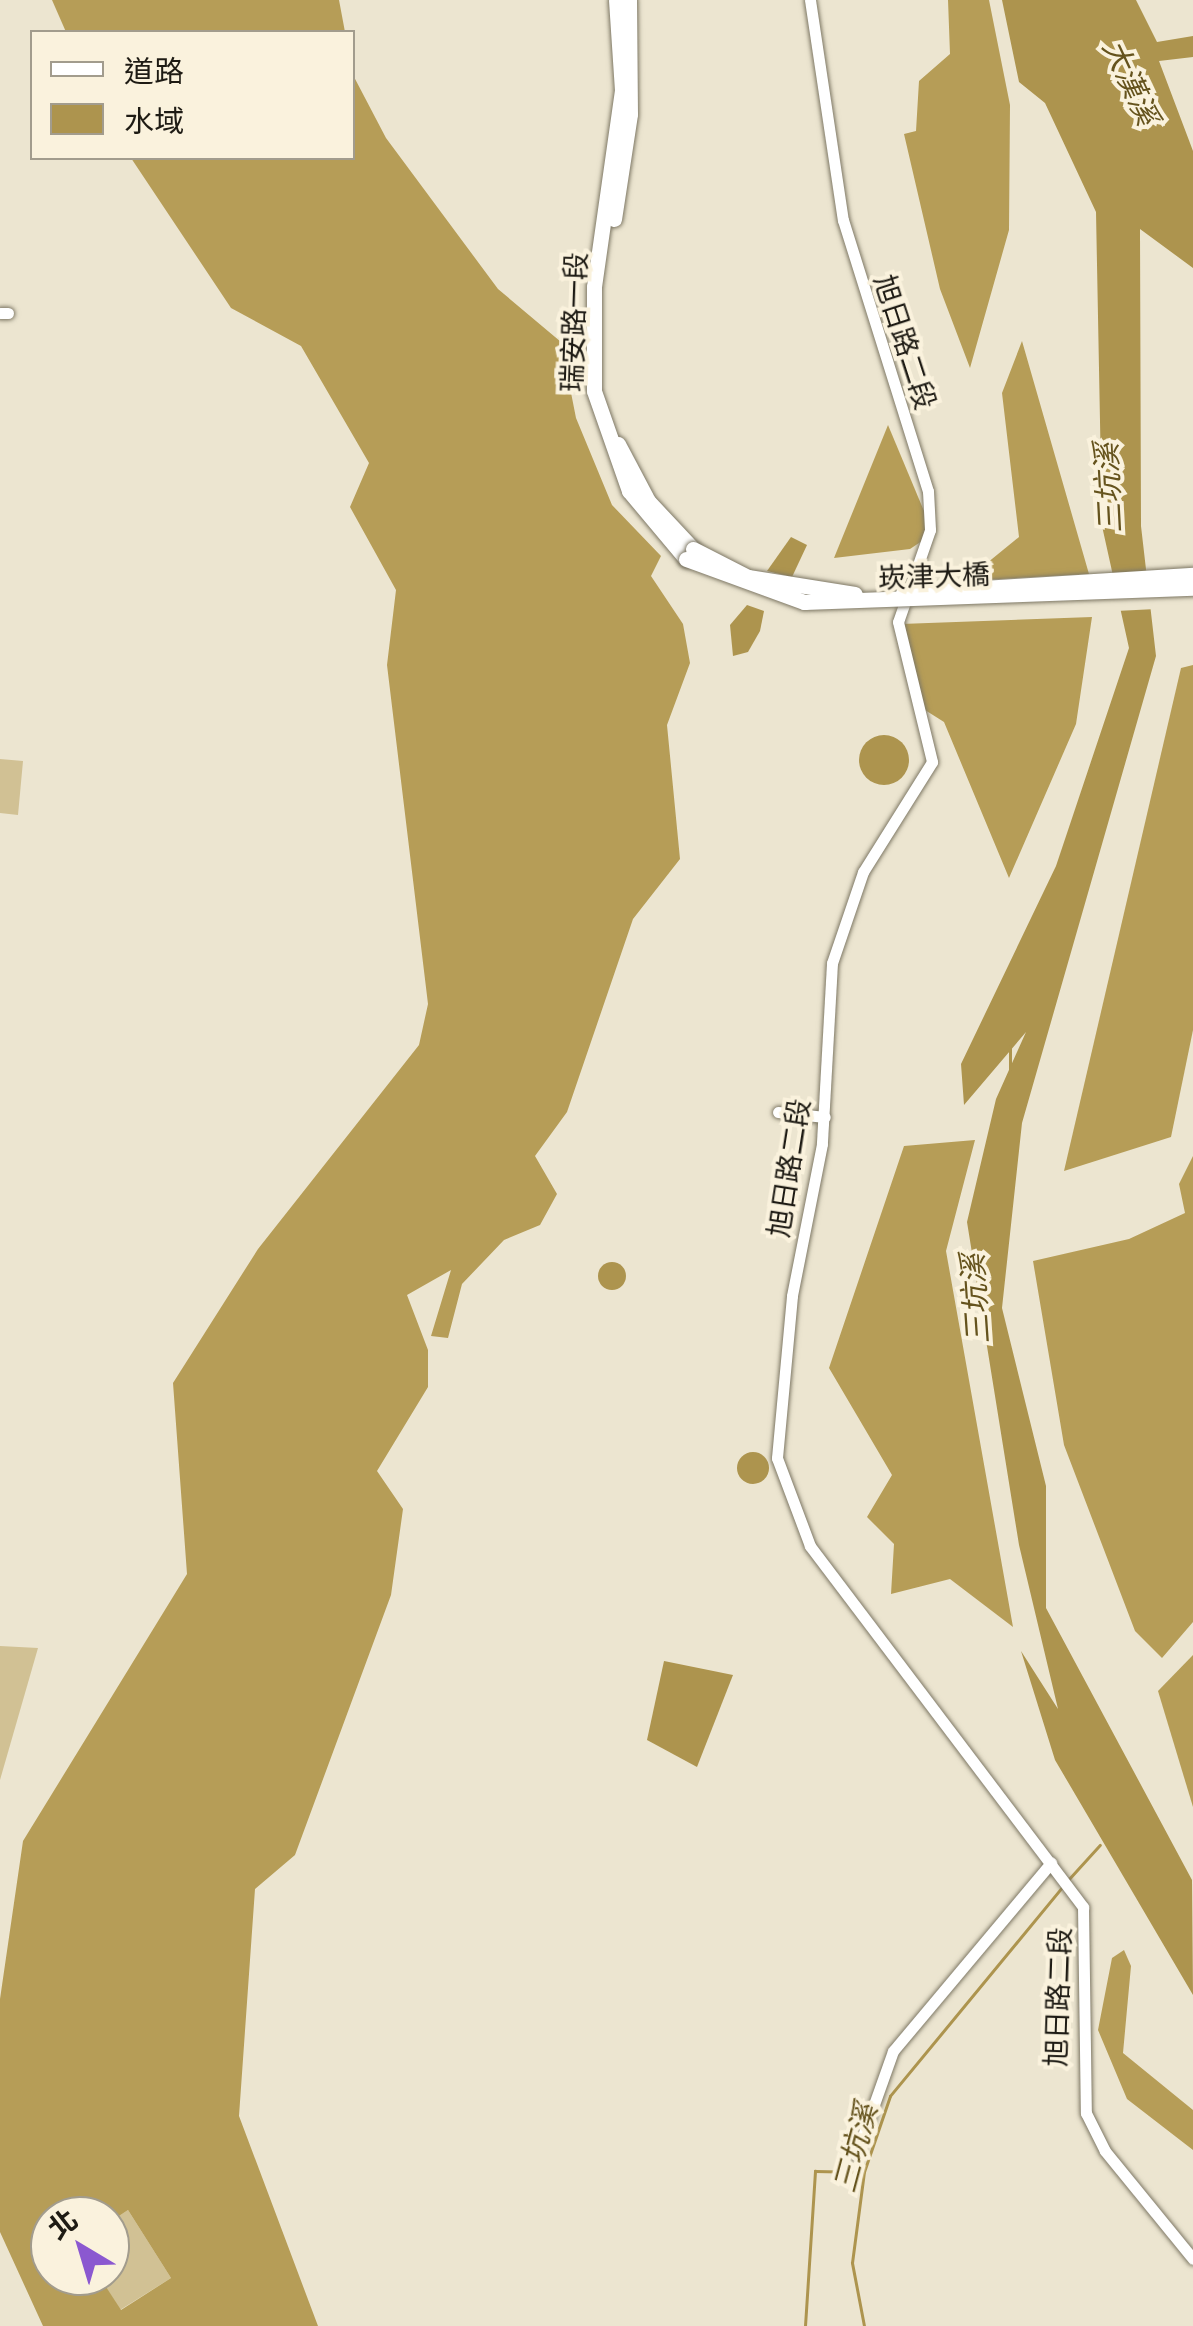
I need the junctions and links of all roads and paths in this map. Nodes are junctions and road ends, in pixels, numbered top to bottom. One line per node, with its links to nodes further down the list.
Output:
1 (616, 0): 4 (main road, 瑞安路一段)
2 (629, 0): 4 (main road, 瑞安路一段)
3 (810, 0): 8 (street, 旭日路二段)
4 (690, 554): 5 (main road, 崁津大橋, bridge); 6 (main road, 崁津大橋, bridge)
5 (1193, 575)
6 (1193, 588)
7 (778, 1112): 8 (street)
8 (825, 1117): 9 (street, 旭日路二段)
9 (1052, 1865): 10 (street); 11 (street, 旭日路二段)
10 (856, 2155)
11 (1193, 2260)

